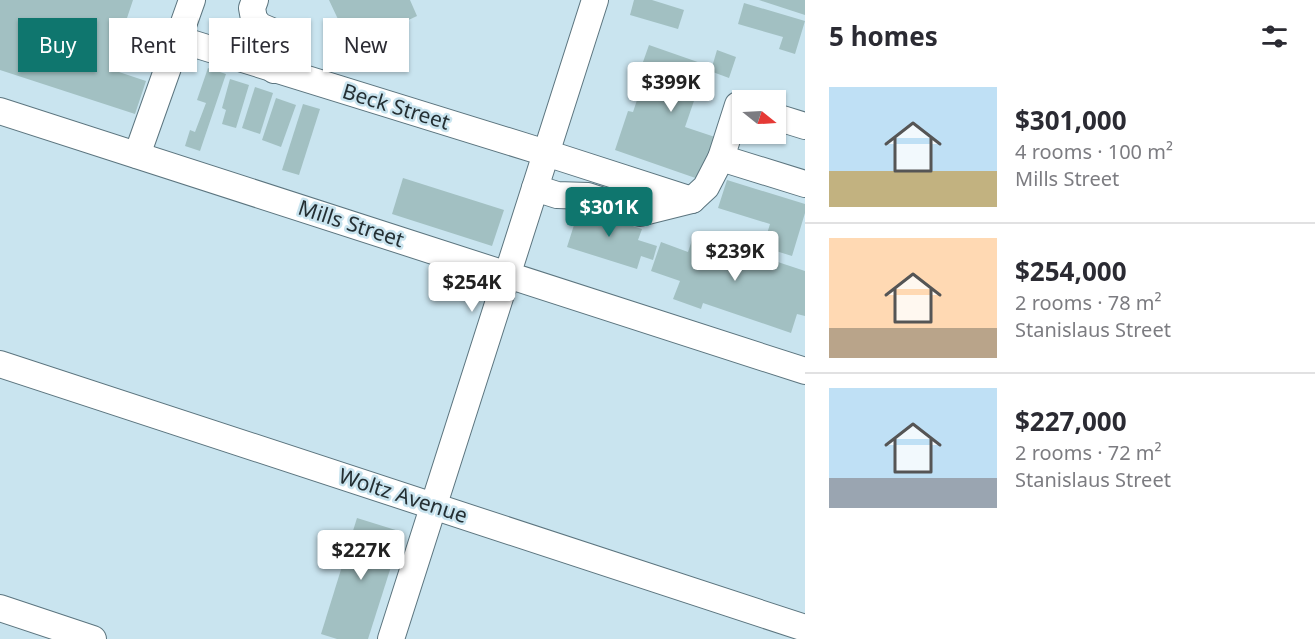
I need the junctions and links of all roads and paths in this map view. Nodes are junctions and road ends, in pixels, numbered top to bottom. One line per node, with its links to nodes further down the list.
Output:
1 (192, 0): 4 (street)
2 (255, 0): 5 (street)
3 (595, 0): 12 (street)
4 (186, 18)
5 (254, 18)
6 (166, 72): 13 (street)
7 (281, 72): 12 (street, Beck Street)
8 (0, 111): 13 (street, Mills Street)
9 (786, 120): 11 (street)
10 (732, 124): 14 (street)
11 (805, 126)
12 (546, 153): 16 (street); 17 (street, Beck Street)
13 (137, 155): 18 (street, Mills Street)
14 (721, 158): 15 (street); 17 (street)
15 (805, 184)
16 (535, 188): 17 (street); 18 (street)
17 (692, 200)
18 (507, 274): 20 (street, Mills Street); 21 (street)
19 (0, 364): 21 (street, Woltz Avenue)
20 (805, 371)
21 (433, 506): 23 (street, Woltz Avenue); 25 (street)
22 (0, 608): 24 (street)
23 (805, 628)
24 (93, 639)
25 (391, 639)

